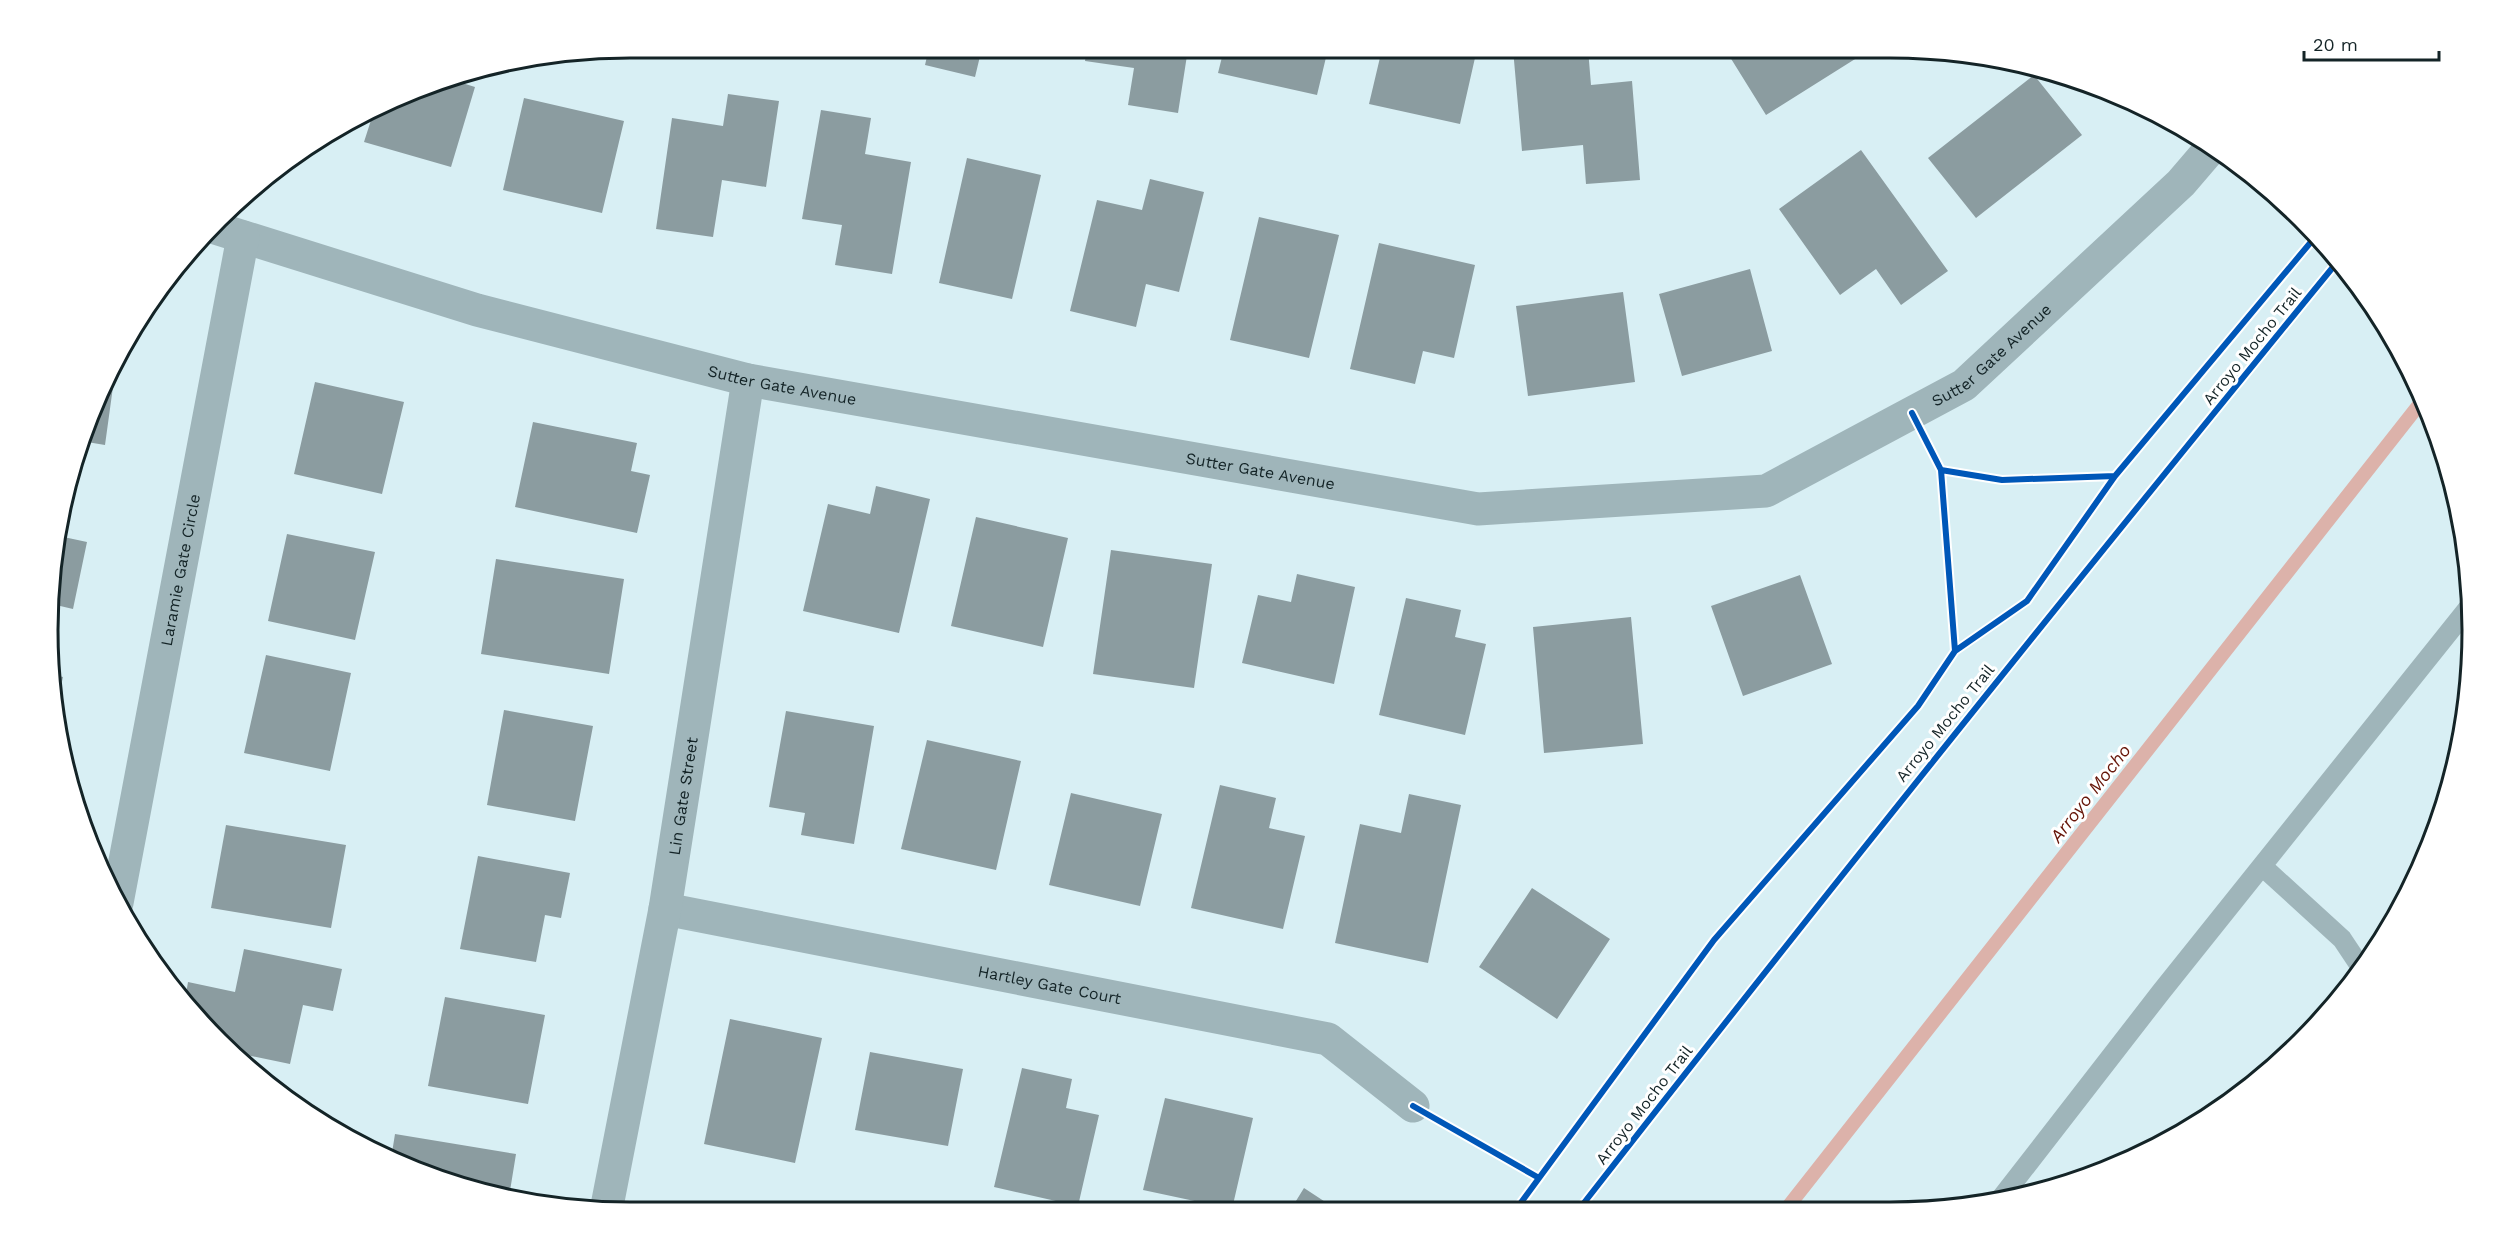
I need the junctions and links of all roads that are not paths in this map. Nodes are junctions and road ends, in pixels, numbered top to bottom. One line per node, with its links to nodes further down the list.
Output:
1 (2206, 154): 3 (street, Sutter Gate Avenue)
2 (227, 232): 3 (street, Sutter Gate Avenue); 6 (street, Laramie Gate Circle)
3 (748, 380): 7 (street, Lin Gate Street)
4 (2461, 617): 5 (lane)
5 (2262, 866): 8 (lane); 10 (lane)
6 (120, 888)
7 (665, 909): 9 (street, Hartley Gate Court); 11 (street, Lin Gate Street)
8 (2356, 960)
9 (1413, 1106)
10 (2008, 1189)
11 (608, 1201)

